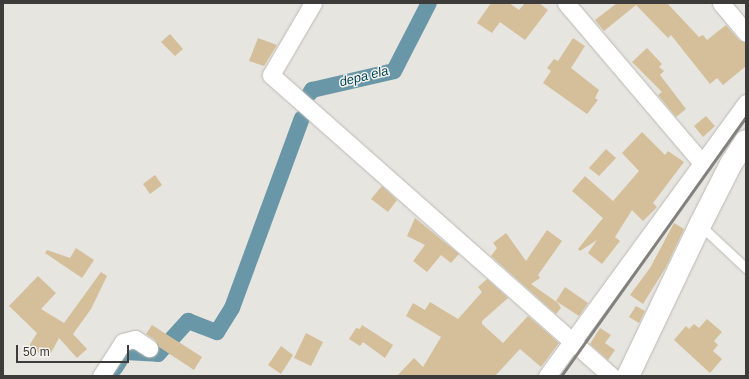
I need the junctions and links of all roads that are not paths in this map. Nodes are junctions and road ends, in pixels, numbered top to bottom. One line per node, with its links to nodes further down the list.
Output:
1 (313, 3): 10 (street)
2 (566, 3): 7 (street)
3 (721, 3): 4 (street)
4 (746, 33)
5 (746, 103): 7 (street)
6 (746, 141): 8 (street)
7 (703, 164): 10 (street)
8 (700, 226): 9 (lane); 15 (street)
9 (746, 268)
10 (573, 343): 13 (street); 14 (street)
11 (149, 348): 12 (street)
12 (101, 376)
13 (547, 376)
14 (610, 376)
15 (628, 376)

